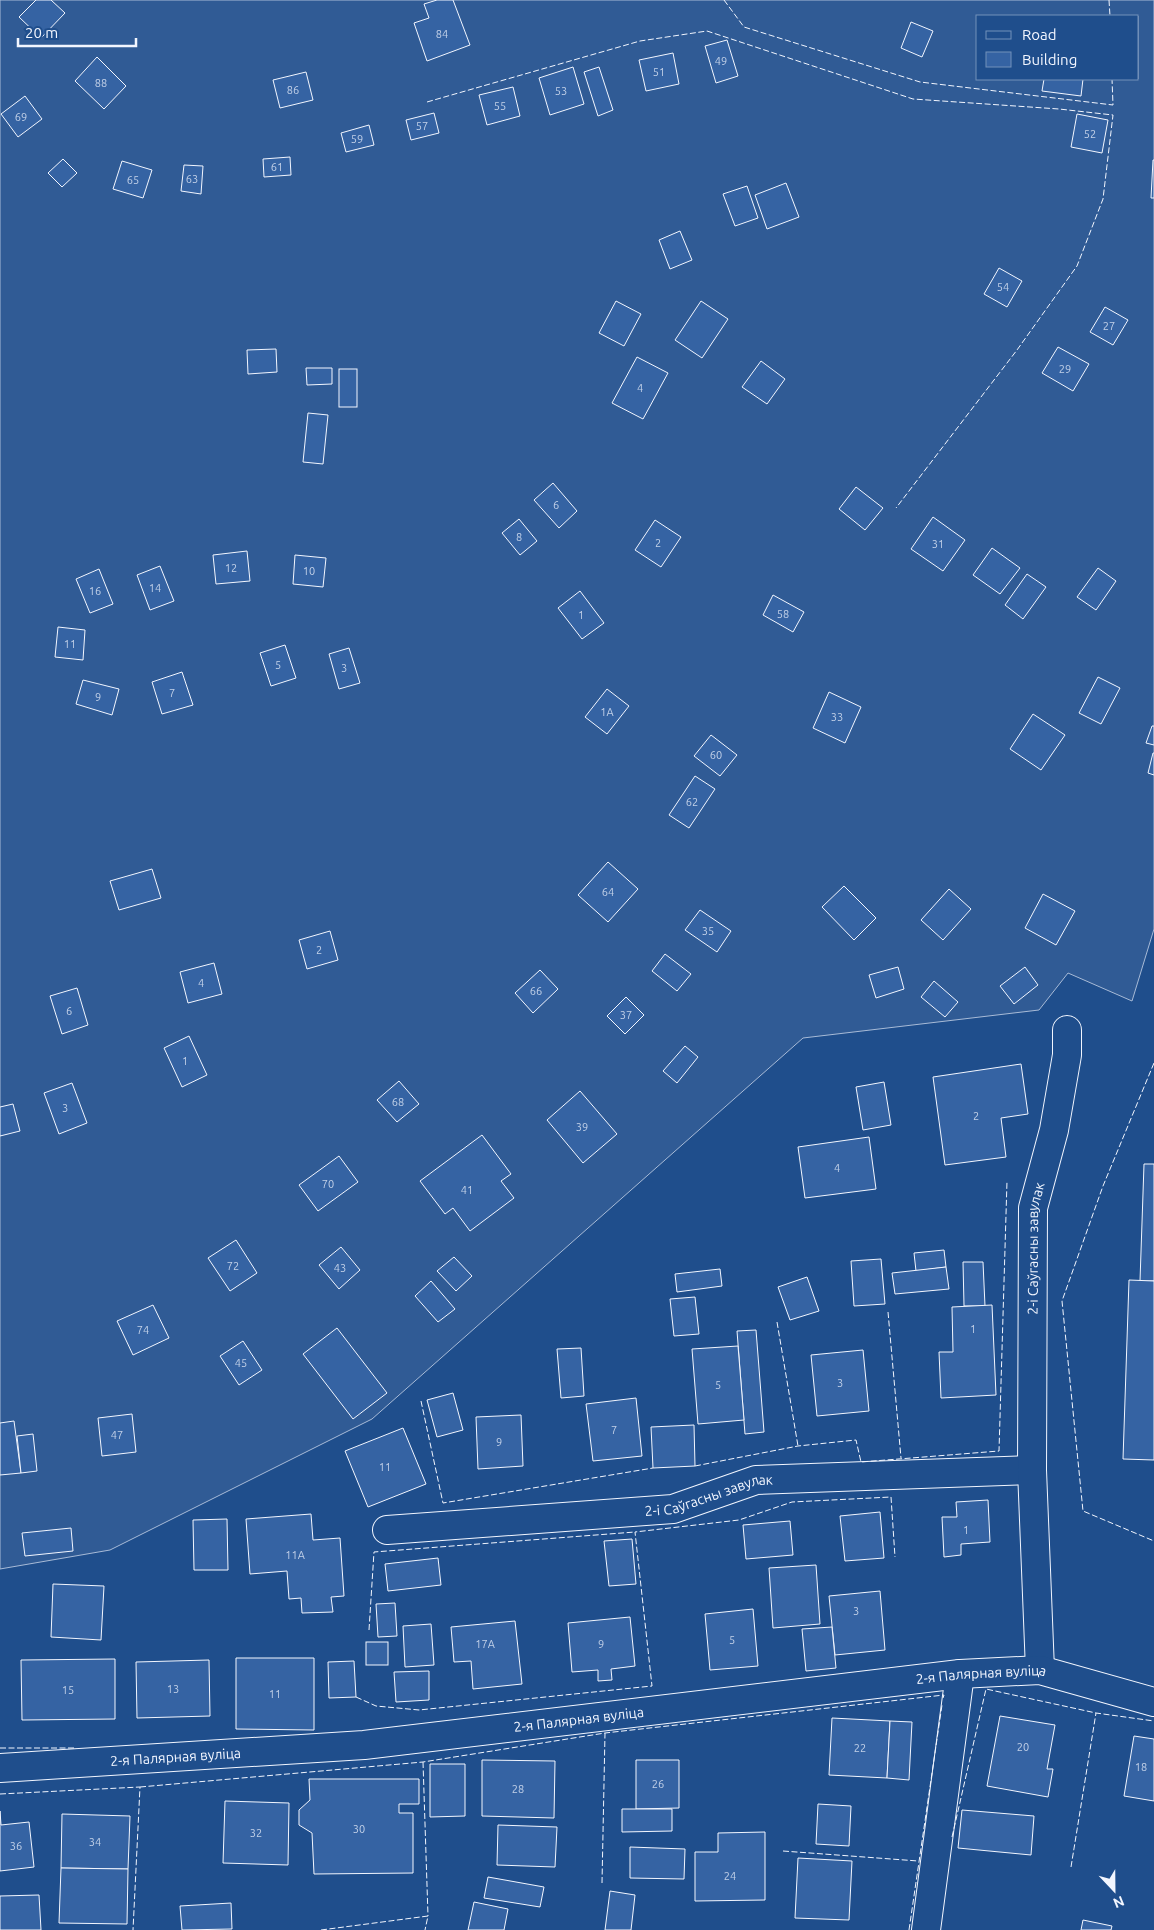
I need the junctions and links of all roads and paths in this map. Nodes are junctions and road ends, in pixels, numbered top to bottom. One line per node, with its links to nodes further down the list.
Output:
1 (1067, 1030): 2 (street, 2-і Саўгасны завулак)
2 (1032, 1470): 3 (street, 2-і Саўгасны завулак); 4 (street, 2-і Саўгасны завулак)
3 (387, 1530)
4 (1040, 1670): 5 (street, 2-я Палярная вуліца); 6 (street, 2-я Палярная вуліца)
5 (960, 1674): 7 (street, 2-я Палярная вуліца); 8 (street)
6 (1154, 1702)
7 (0, 1768)
8 (926, 1930)

